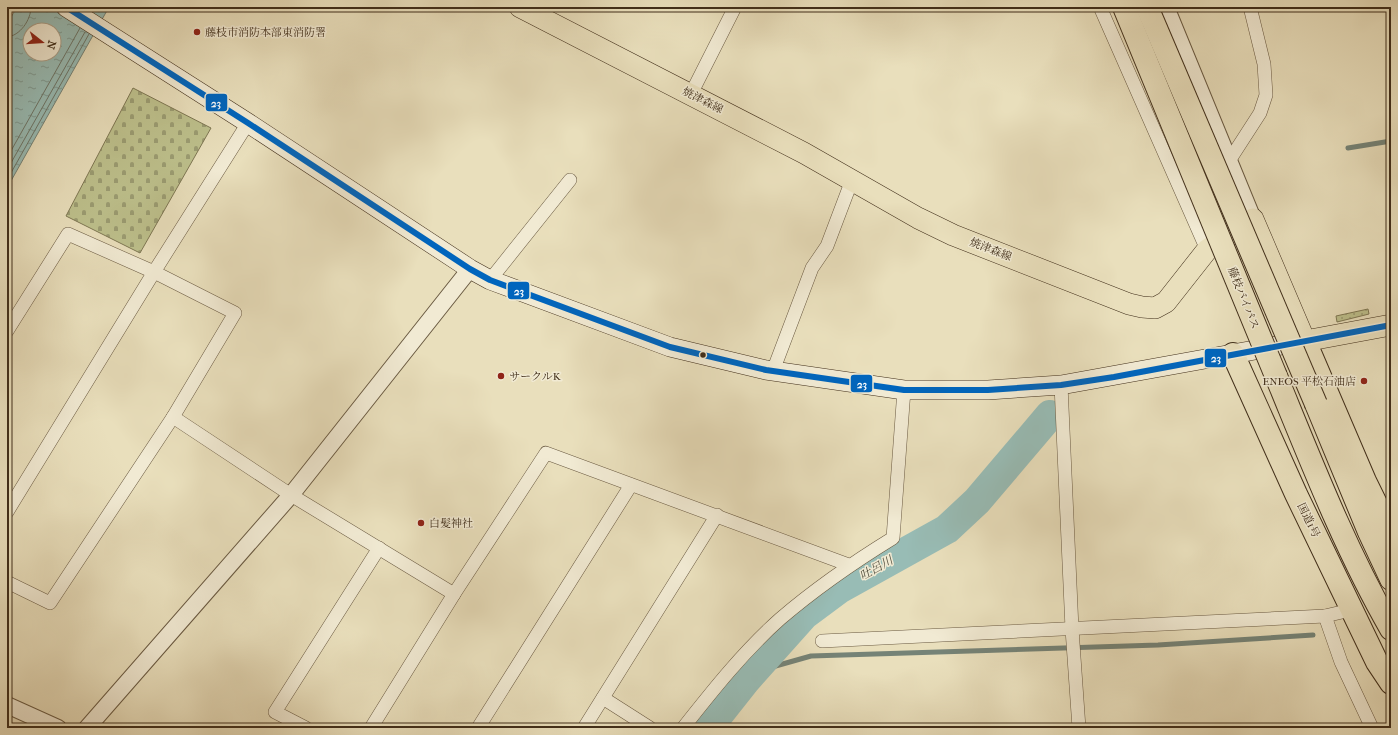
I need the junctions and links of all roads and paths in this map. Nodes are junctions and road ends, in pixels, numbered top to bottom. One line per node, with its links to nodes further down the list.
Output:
1 (66, 7): 10 (main road)
2 (520, 7): 9 (main road, 焼津森線)
3 (735, 7): 9 (street)
4 (1100, 7): 15 (street)
5 (1124, 7): 40 (highway, 藤枝バイパス, bridge)
6 (1148, 7): 34 (highway, bridge)
7 (1166, 7): 11 (street)
8 (1250, 7): 11 (street)
9 (691, 94): 13 (main road, 焼津森線)
10 (248, 123): 16 (main road); 17 (street)
11 (1229, 161): 14 (street)
12 (570, 180): 18 (street)
13 (852, 180): 15 (main road, 焼津森線); 23 (street)
14 (1253, 219): 15 (main road, 焼津森線); 21 (main road)
15 (1207, 250)
16 (470, 269): 18 (main road); 28 (street)
17 (154, 272): 20 (street); 26 (street); 29 (street)
18 (490, 280): 23 (main road)
19 (1391, 325): 21 (main road)
20 (7, 331)
21 (1305, 341): 22 (main road); 31 (highway)
22 (1233, 354): 24 (main road); 42 (highway, 国道1号)
23 (773, 371): 25 (main road)
24 (1061, 385): 25 (main road); 39 (street)
25 (904, 390): 33 (street)
26 (173, 417): 28 (street); 35 (street)
27 (631, 485): 30 (street); 36 (street); 49 (street)
28 (291, 495): 32 (street); 46 (street)
29 (7, 512)
30 (717, 515): 33 (street); 43 (street)
31 (1391, 534)
32 (379, 548): 36 (street); 47 (street)
33 (849, 565): 52 (street)
34 (1391, 580)
35 (7, 582)
36 (454, 594): 48 (street)
37 (1342, 612): 38 (street)
38 (1325, 616): 39 (street); 54 (street)
39 (1072, 629): 41 (street); 53 (street)
40 (1391, 629)
41 (822, 642)
42 (1391, 683)
43 (603, 698): 50 (street); 51 (street)
44 (7, 705): 45 (street)
45 (58, 728)
46 (87, 728)
47 (306, 728)
48 (371, 728)
49 (478, 728)
50 (584, 728)
51 (650, 728)
52 (683, 728)
53 (1079, 728)
54 (1372, 728)

